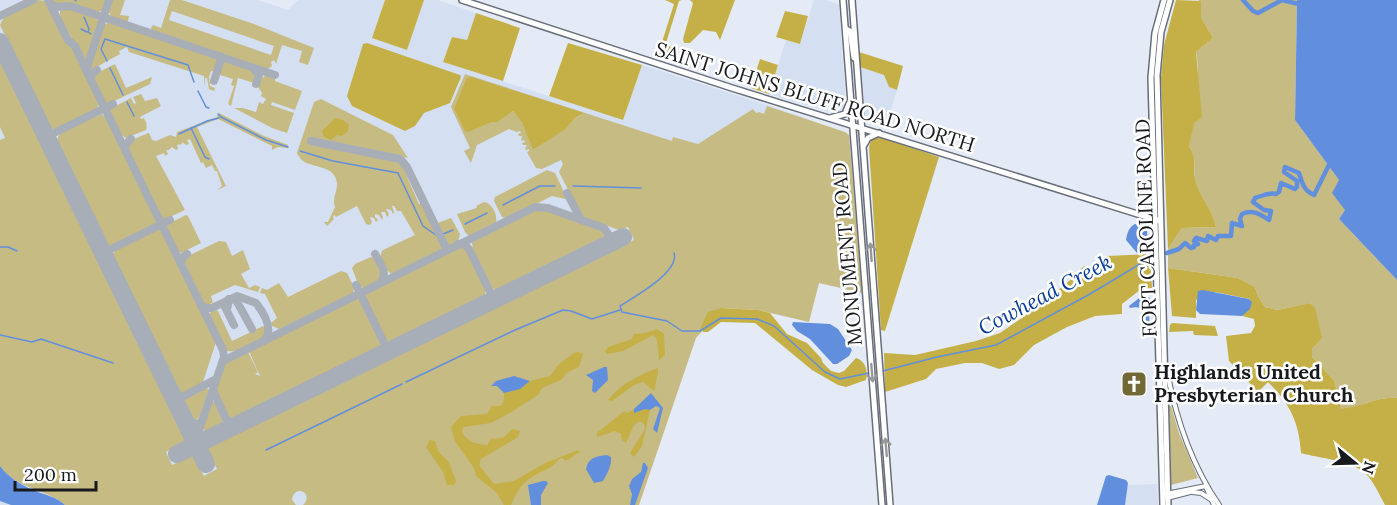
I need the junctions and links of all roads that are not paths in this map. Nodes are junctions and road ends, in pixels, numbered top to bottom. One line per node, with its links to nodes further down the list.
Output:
1 (464, 0): 10 (main road, SAINT JOHNS BLUFF ROAD NORTH)
2 (843, 0): 7 (main road, MONUMENT ROAD)
3 (852, 0): 6 (main road, MONUMENT ROAD)
4 (1164, 0): 15 (main road, FORT CAROLINE ROAD)
5 (1170, 0): 17 (main road, FORT CAROLINE ROAD)
6 (853, 14): 7 (main road); 8 (main road, MONUMENT ROAD)
7 (846, 29): 8 (main road); 9 (main road, MONUMENT ROAD)
8 (857, 63): 12 (main road, MONUMENT ROAD)
9 (850, 99): 10 (main road); 11 (main road, MONUMENT ROAD)
10 (828, 118): 11 (main road, SAINT JOHNS BLUFF ROAD NORTH)
11 (852, 125): 12 (main road, SAINT JOHNS BLUFF ROAD NORTH); 19 (main road, MONUMENT ROAD)
12 (862, 128): 13 (main road, SAINT JOHNS BLUFF ROAD NORTH); 14 (main road, MONUMENT ROAD)
13 (880, 133): 14 (main road); 16 (main road, SAINT JOHNS BLUFF ROAD NORTH)
14 (863, 147): 18 (main road, MONUMENT ROAD, one-way to 14)
15 (1154, 199): 16 (main road); 17 (main road, FORT CAROLINE ROAD)
16 (1135, 213): 17 (main road, SAINT JOHNS BLUFF ROAD NORTH)
17 (1158, 221): 20 (main road, FORT CAROLINE ROAD); 21 (main road, FORT CAROLINE ROAD)
18 (874, 291): 19 (main road); 29 (main road, MONUMENT ROAD, one-way to 18)
19 (866, 292): 28 (main road, MONUMENT ROAD, one-way to 28)
20 (1165, 364): 22 (main road); 23 (street, FORT CAROLINE ROAD)
21 (1159, 374): 22 (main road); 26 (main road)
22 (1166, 398): 26 (main road)
23 (1206, 486): 24 (street); 27 (street, FORT CAROLINE ROAD); 31 (street, FORT CAROLINE ROAD)
24 (1198, 488): 25 (street); 26 (street)
25 (1191, 492): 26 (street); 27 (street)
26 (1165, 498): 30 (main road)
27 (1213, 503)
28 (882, 505)
29 (890, 505)
30 (1168, 505)
31 (1219, 505)

